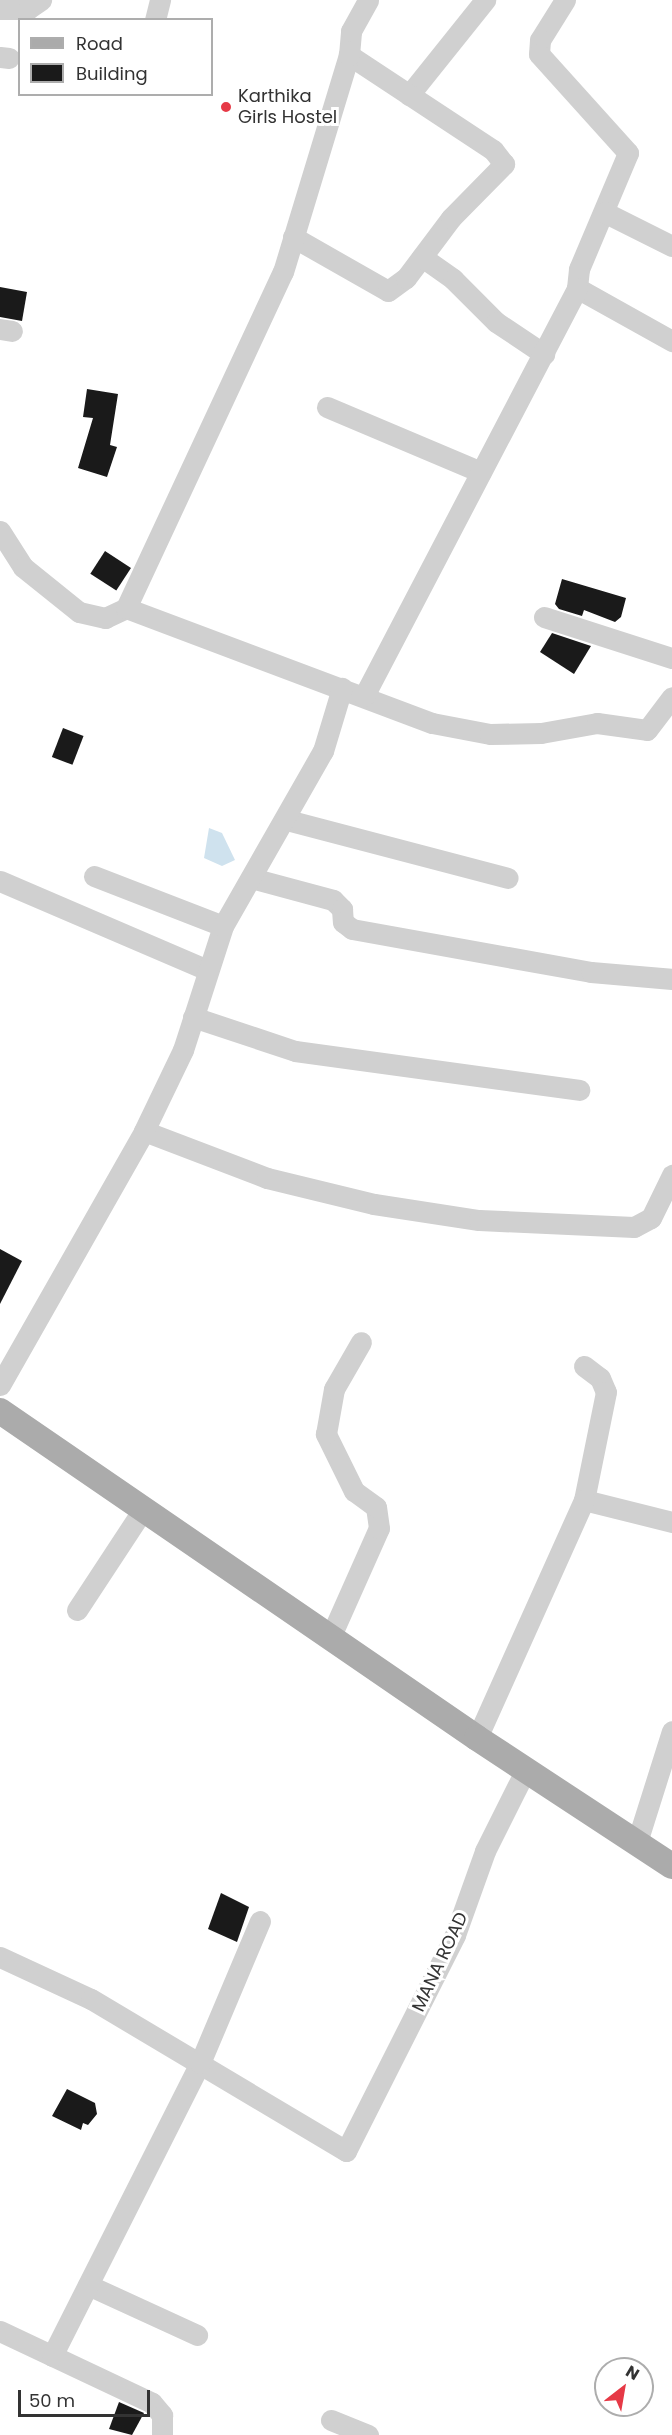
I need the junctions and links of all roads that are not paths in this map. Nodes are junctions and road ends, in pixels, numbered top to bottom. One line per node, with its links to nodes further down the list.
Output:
1 (41, 0): 6 (street)
2 (160, 0): 7 (street)
3 (368, 0): 8 (street)
4 (485, 0): 9 (street)
5 (565, 0): 10 (street)
6 (0, 9)
7 (156, 18)
8 (349, 55): 9 (street); 11 (street)
9 (410, 95): 13 (street)
10 (604, 212): 12 (street); 14 (street)
11 (293, 237): 13 (street); 20 (street)
12 (672, 246)
13 (422, 257): 16 (street)
14 (577, 288): 15 (street); 16 (street)
15 (672, 341)
16 (544, 354): 18 (street)
17 (327, 407): 18 (street)
18 (481, 472): 24 (street)
19 (0, 531): 20 (street)
20 (126, 608): 23 (street)
21 (544, 617): 22 (street)
22 (672, 658)
23 (342, 687): 24 (street); 26 (street)
24 (364, 696): 25 (street)
25 (669, 708)
26 (287, 820): 28 (street); 29 (street)
27 (94, 876): 31 (street)
28 (251, 878): 31 (street); 33 (street)
29 (508, 878)
30 (0, 881): 32 (street)
31 (223, 926): 32 (street)
32 (208, 970): 34 (street)
33 (672, 979)
34 (193, 1017): 35 (street); 36 (street)
35 (579, 1090)
36 (144, 1131): 37 (street); 40 (street)
37 (672, 1175)
38 (361, 1342): 46 (street)
39 (584, 1366): 42 (street)
40 (0, 1385)
41 (0, 1411): 43 (main road)
42 (584, 1500): 44 (street); 48 (street)
43 (144, 1508): 45 (street); 46 (main road)
44 (672, 1522)
45 (77, 1610)
46 (330, 1638): 48 (main road)
47 (672, 1731): 50 (street)
48 (477, 1738): 49 (main road)
49 (525, 1771): 50 (main road); 54 (street, MANA ROAD)
50 (637, 1842): 51 (main road)
51 (672, 1866)
52 (260, 1921): 54 (street)
53 (0, 1957): 54 (street)
54 (200, 2063): 55 (street)
55 (88, 2285): 57 (street); 58 (street)
56 (0, 2331): 58 (street)
57 (197, 2335)
58 (52, 2356): 60 (street)
59 (331, 2420): 61 (street)
60 (162, 2435)
61 (368, 2435)

